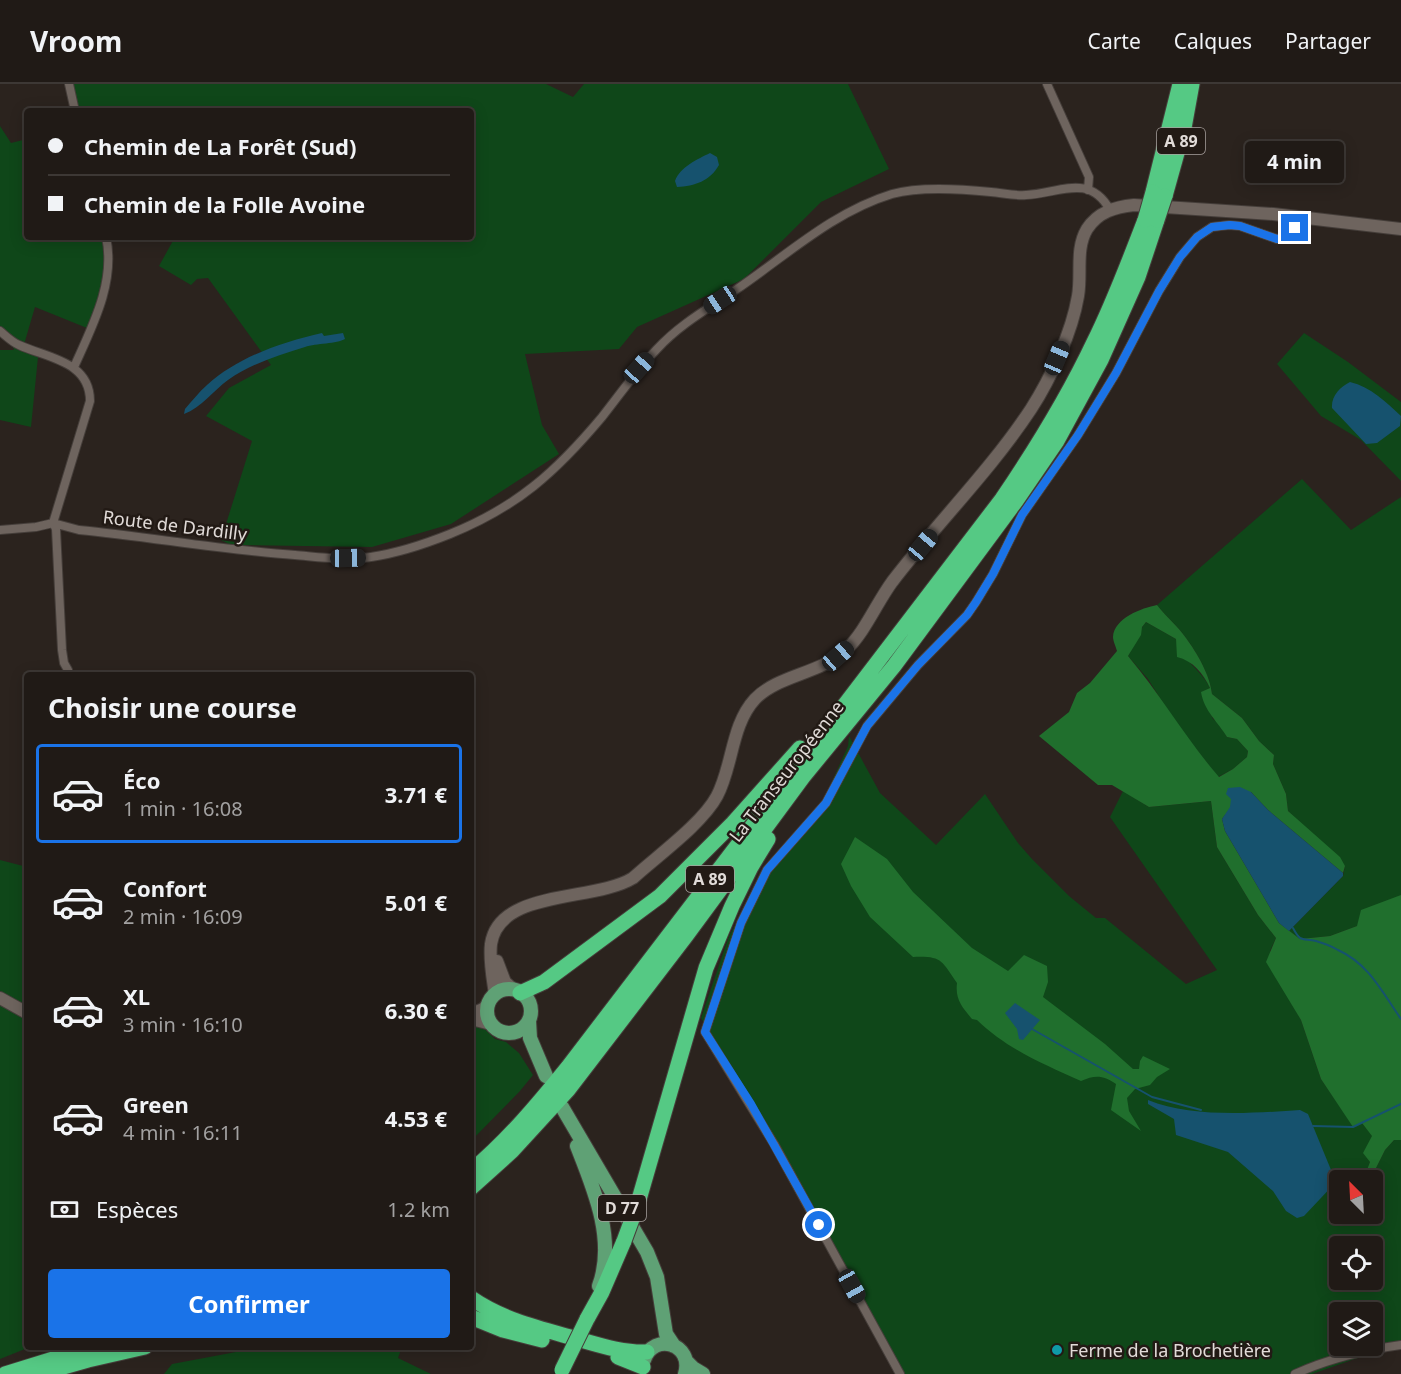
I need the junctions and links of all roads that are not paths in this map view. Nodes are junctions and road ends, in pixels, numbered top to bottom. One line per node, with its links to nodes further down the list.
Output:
1 (69, 84): 5 (street)
2 (1047, 84): 6 (street)
3 (1180, 84): 7 (highway, La Transeuropéenne / A 89)
4 (1192, 84): 7 (highway, La Transeuropéenne / A 89)
5 (74, 108)
6 (1088, 190): 8 (street); 15 (street, Route de Dardilly)
7 (1159, 194): 10 (highway, La Transeuropéenne / A 89, bridge)
8 (1110, 210): 9 (street); 20 (street)
9 (1297, 217): 11 (street); 46 (street)
10 (1151, 220): 18 (highway, La Transeuropéenne / A 89); 19 (highway, La Transeuropéenne / A 89)
11 (1401, 229)
12 (107, 240): 14 (street)
13 (0, 331): 14 (street)
14 (74, 367): 15 (street)
15 (53, 523): 16 (street, Route de Dardilly); 17 (street)
16 (0, 530)
17 (68, 670)
18 (826, 729): 21 (highway); 30 (highway, La Transeuropéenne / A 89)
19 (803, 777): 31 (highway, La Transeuropéenne / A 89); 35 (highway, bridge)
20 (505, 919): 21 (street); 23 (street)
21 (517, 991): 23 (main road); 27 (main road)
22 (0, 998): 24 (street)
23 (492, 999): 25 (street); 28 (main road)
24 (24, 1010)
25 (474, 1013)
26 (474, 1020): 28 (street)
27 (529, 1021): 29 (main road); 29 (main road)
28 (491, 1024): 29 (main road)
29 (506, 1033)
30 (474, 1168)
31 (474, 1185)
32 (474, 1300): 40 (highway)
33 (661, 1303): 35 (main road, D 77); 36 (main road, D 77); 40 (main road, D 77)
34 (474, 1318): 40 (highway)
35 (585, 1319): 42 (highway, bridge)
36 (674, 1346): 40 (main road); 41 (main road)
37 (1401, 1346): 47 (street)
38 (83, 1350): 43 (highway)
39 (132, 1350): 44 (highway)
40 (647, 1360)
41 (686, 1367): 45 (main road)
42 (560, 1371)
43 (5, 1374)
44 (39, 1374)
45 (703, 1374)
46 (900, 1374)
47 (1294, 1374)

